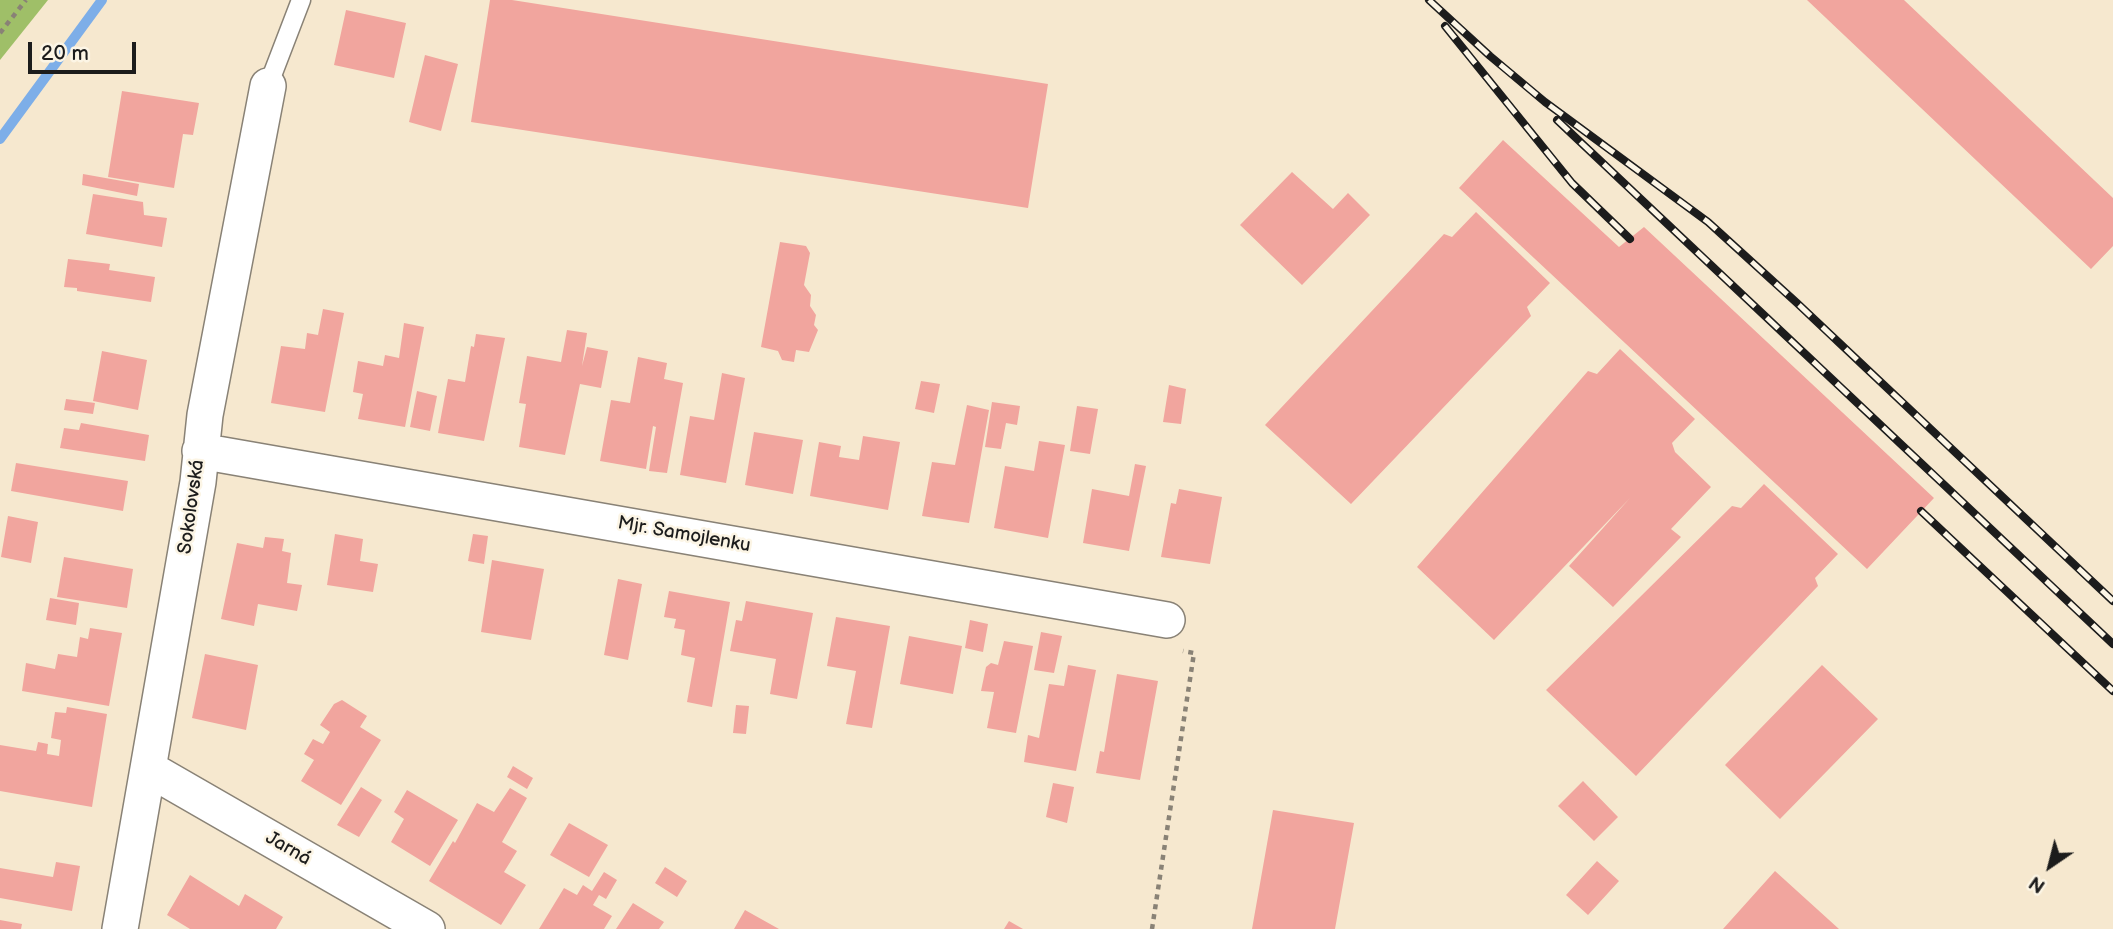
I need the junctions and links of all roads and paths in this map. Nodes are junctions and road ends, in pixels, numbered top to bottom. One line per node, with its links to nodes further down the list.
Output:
1 (26, 0): 3 (path)
2 (301, 0): 4 (lane)
3 (0, 33)
4 (268, 86): 5 (street, Sokolovská)
5 (200, 451): 6 (street, Mjr. Samojlenku); 7 (street, Sokolovská)
6 (1171, 635): 10 (path)
7 (149, 769): 8 (street, Sokolovská); 9 (street, Jarná)
8 (120, 929)
9 (427, 929)
10 (1152, 929)

